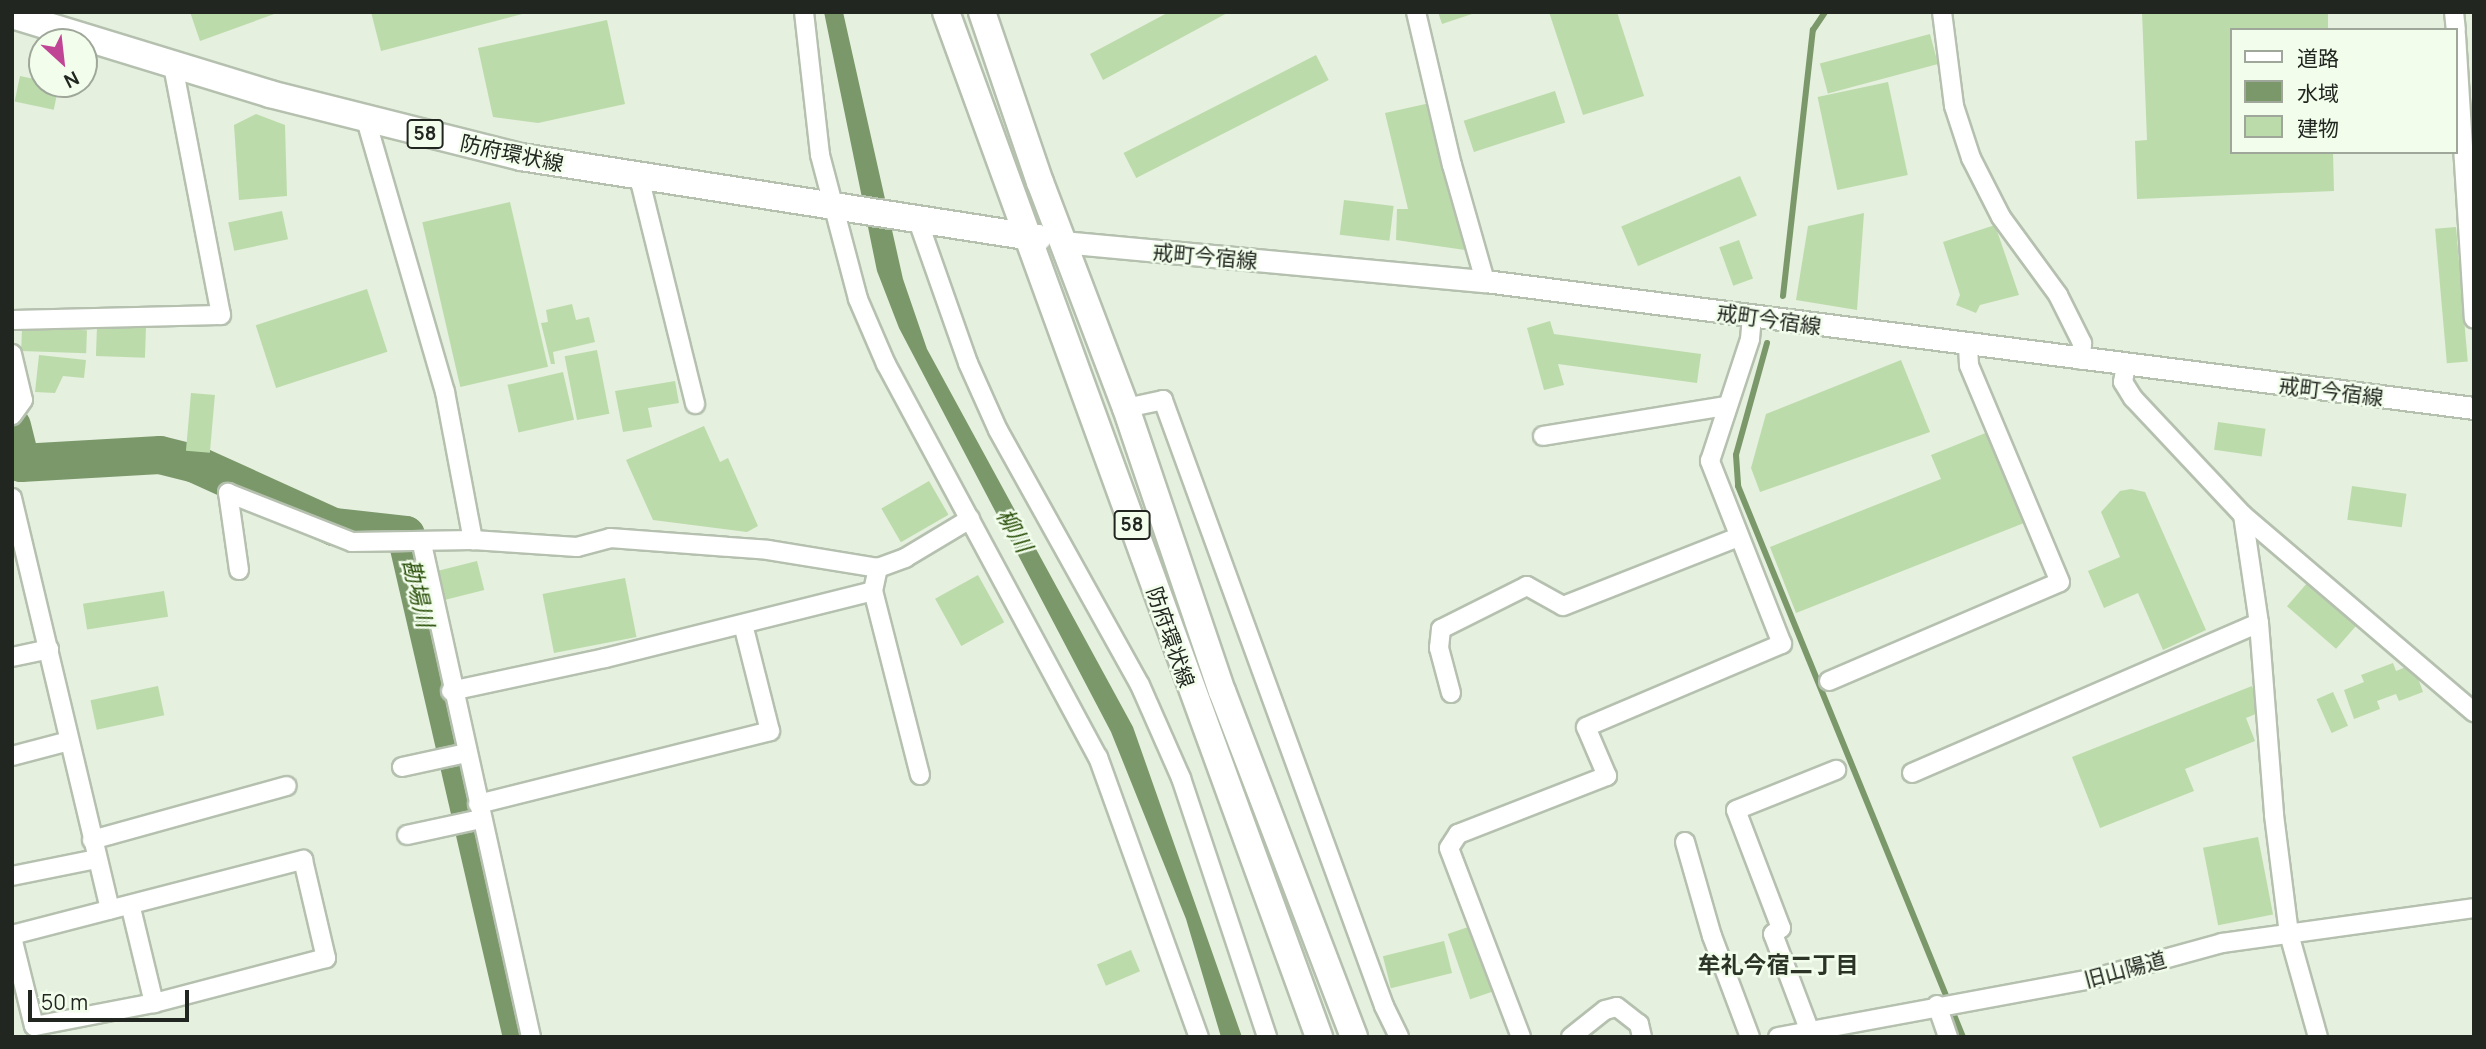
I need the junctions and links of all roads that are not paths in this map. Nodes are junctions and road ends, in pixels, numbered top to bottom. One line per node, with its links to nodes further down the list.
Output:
1 (804, 12): 11 (street)
2 (946, 12): 13 (main road, 防府環状線 / 58)
3 (982, 12): 14 (main road, 防府環状線 / 58)
4 (1416, 12): 15 (street)
5 (1942, 12): 21 (street)
6 (12, 15): 8 (main road, 防府環状線 / 58)
7 (2458, 64): 17 (street)
8 (173, 65): 9 (main road, 防府環状線 / 58); 18 (street)
9 (366, 120): 10 (main road, 防府環状線 / 58); 33 (street)
10 (639, 177): 11 (main road, 防府環状線 / 58); 23 (street)
11 (841, 208): 12 (main road, 防府環状線 / 58); 31 (street)
12 (910, 217): 13 (main road, 防府環状線 / 58); 71 (street)
13 (1025, 236): 14 (main road, 防府環状線 / 58); 72 (main road, 防府環状線 / 58)
14 (1062, 242): 15 (street, 戒町今宿線); 25 (main road, 防府環状線 / 58)
15 (1485, 281): 16 (street, 戒町今宿線)
16 (1752, 317): 19 (street, 戒町今宿線); 24 (street)
17 (2474, 318)
18 (12, 320)
19 (1968, 345): 21 (street, 戒町今宿線); 43 (street)
20 (12, 354): 27 (street)
21 (2081, 359): 22 (street, 戒町今宿線)
22 (2126, 365): 26 (street, 戒町今宿線); 30 (street)
23 (695, 404)
24 (1727, 406): 28 (street); 32 (street)
25 (1126, 408): 73 (main road, 防府環状線 / 58); 74 (street)
26 (2474, 408)
27 (12, 415)
28 (1543, 436)
29 (12, 498): 35 (street)
30 (2243, 515): 39 (street); 46 (street)
31 (970, 520): 36 (street); 70 (street)
32 (1738, 537): 45 (street); 75 (street)
33 (472, 540): 34 (street); 36 (street)
34 (422, 544): 37 (street); 44 (street)
35 (19, 549): 41 (street)
36 (878, 568): 38 (street)
37 (239, 570)
38 (873, 591): 40 (street); 53 (street)
39 (2259, 622): 52 (street); 64 (street)
40 (743, 624): 44 (street); 55 (street)
41 (49, 649): 42 (street); 47 (street)
42 (12, 657)
43 (1829, 681)
44 (451, 691): 48 (street)
45 (1451, 693)
46 (2474, 712)
47 (69, 741): 49 (street); 57 (street)
48 (466, 753): 50 (street); 55 (street)
49 (12, 756)
50 (402, 767)
51 (1836, 770): 68 (street)
52 (1912, 773)
53 (920, 775)
54 (287, 786): 57 (street)
55 (480, 812): 56 (street); 69 (street)
56 (407, 835)
57 (92, 840): 59 (street)
58 (1685, 842): 78 (street)
59 (96, 859): 60 (street); 63 (street)
60 (12, 876)
61 (131, 908): 63 (street); 66 (street); 66 (street)
62 (2474, 908): 64 (street, 旧山陽道)
63 (110, 910): 65 (street)
64 (2289, 934): 67 (street, 旧山陽道); 81 (street)
65 (12, 936): 66 (street)
66 (154, 1003)
67 (1937, 1005): 68 (street, 旧山陽道); 80 (street)
68 (1811, 1033): 79 (street, 旧山陽道)
69 (531, 1037)
70 (1199, 1037)
71 (1267, 1037)
72 (1319, 1037)
73 (1354, 1037)
74 (1399, 1037)
75 (1521, 1037)
76 (1571, 1037): 77 (street)
77 (1642, 1037)
78 (1750, 1037)
79 (1778, 1037)
80 (1948, 1037)
81 (2318, 1037)

